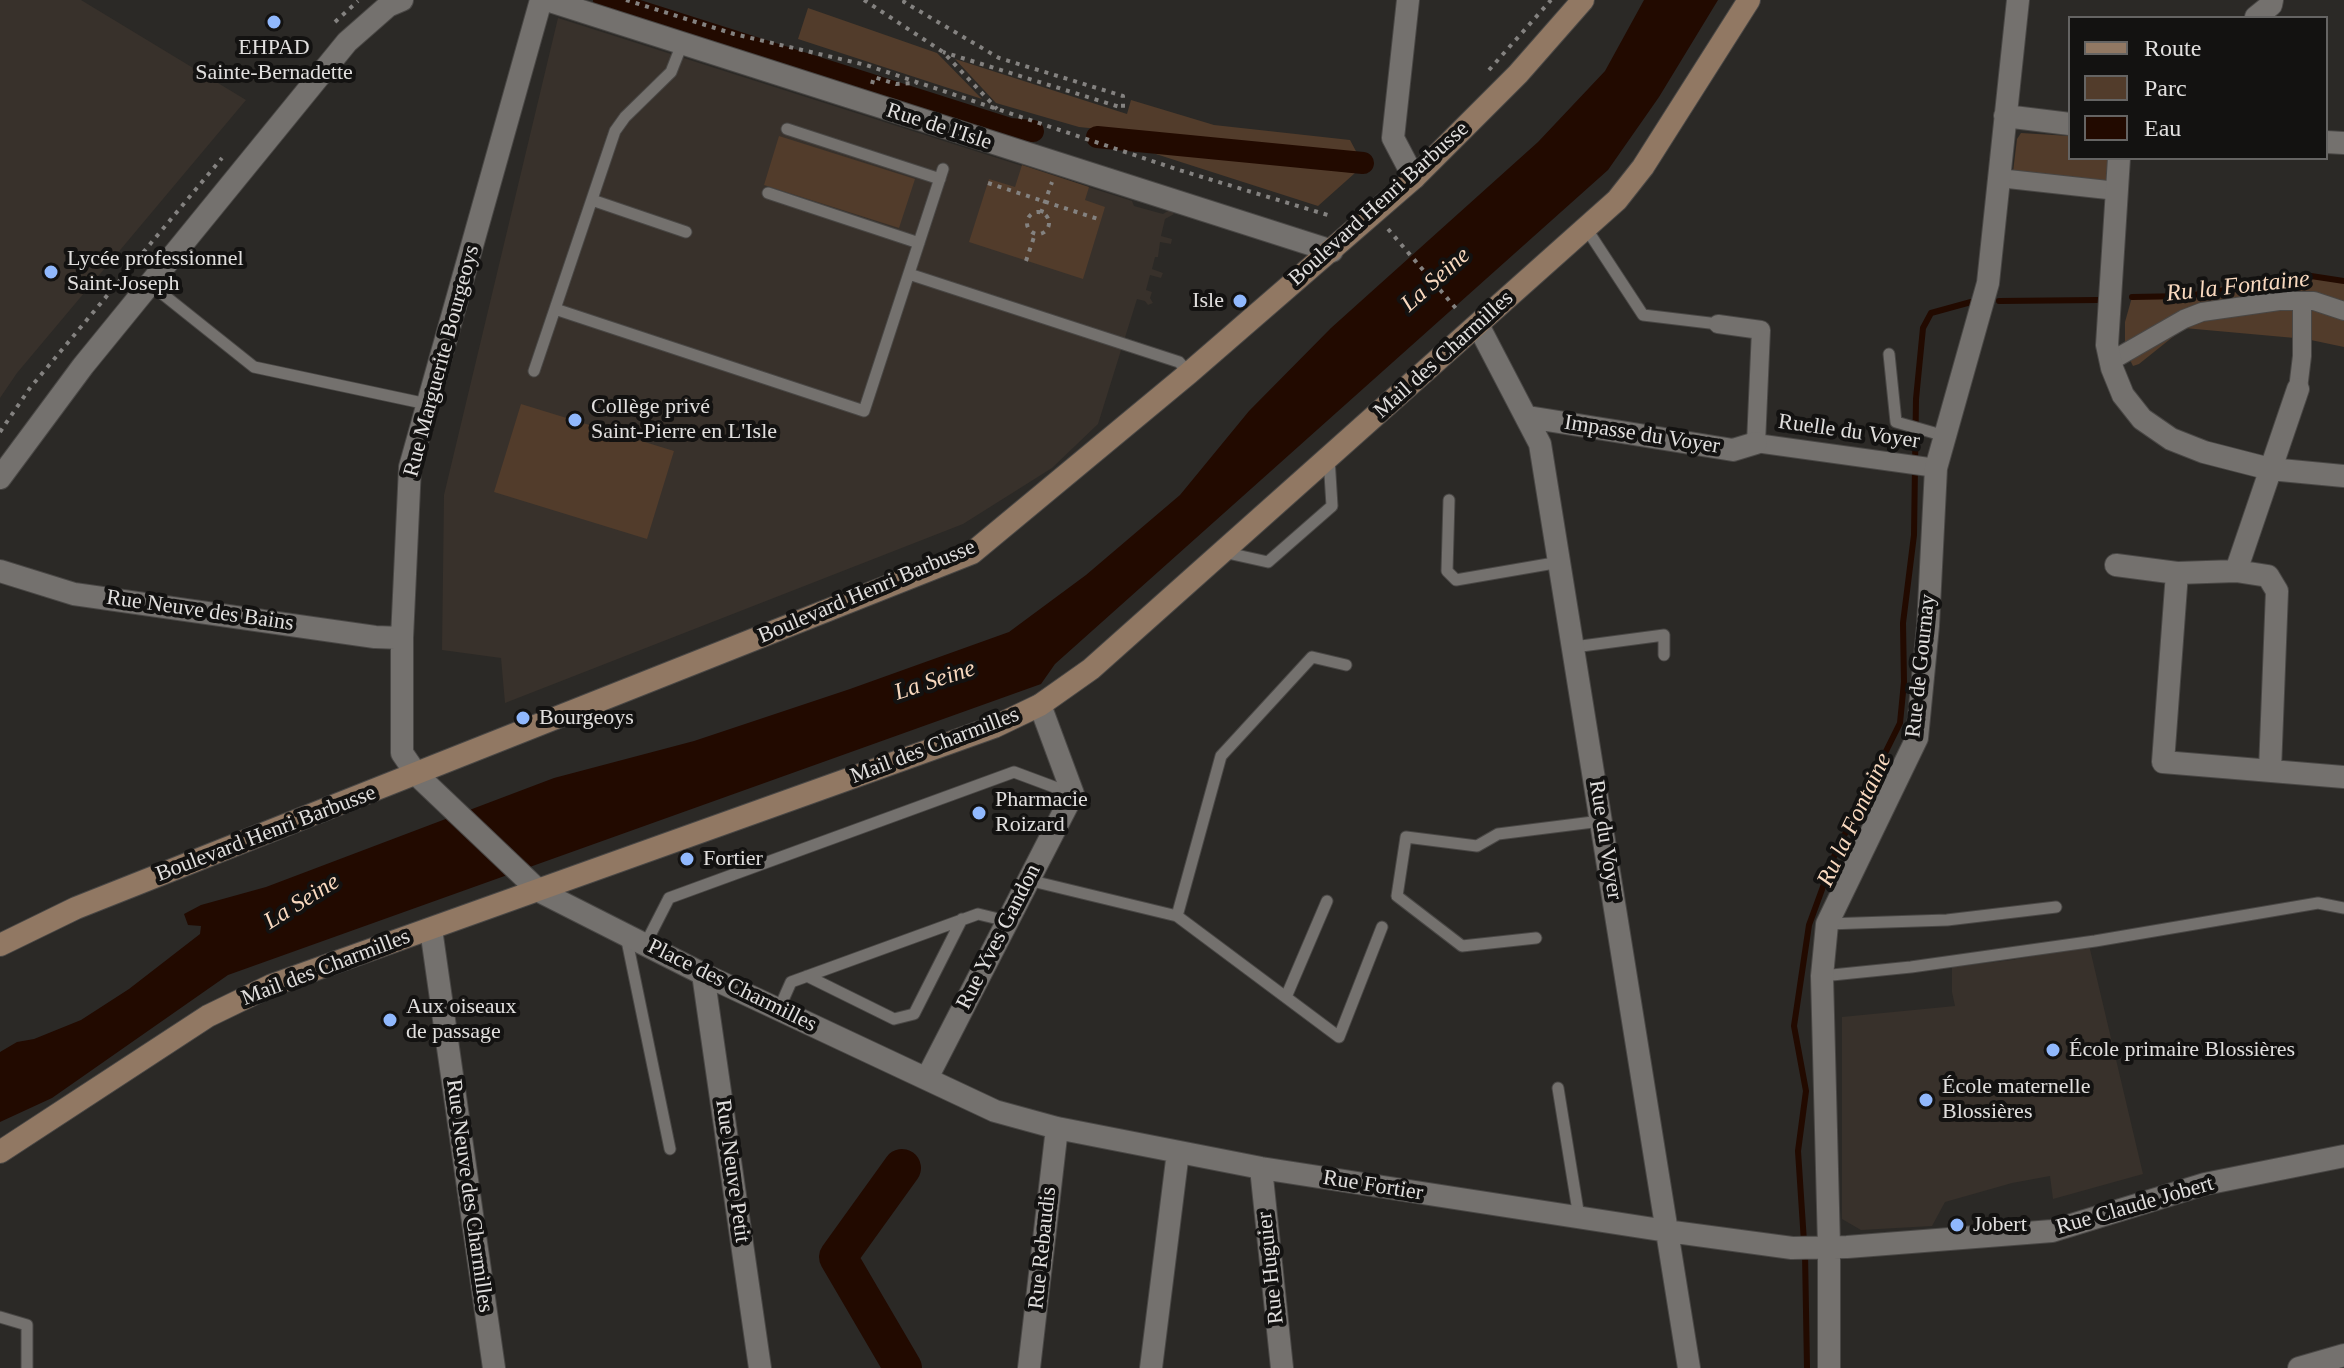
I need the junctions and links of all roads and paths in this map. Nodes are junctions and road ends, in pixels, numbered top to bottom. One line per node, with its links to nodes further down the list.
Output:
1 (360, 0): 15 (path)
2 (541, 0): 58 (street, Rue Marguerite Bourgeoys)
3 (547, 0): 16 (street, Rue de l'Isle)
4 (626, 0): 20 (path)
5 (864, 0): 17 (path)
6 (905, 0): 17 (path)
7 (1408, 0): 28 (street)
8 (1551, 0): 18 (path)
9 (1583, 0): 28 (main road, Boulevard Henri Barbusse)
10 (1749, 0): 38 (main road, Mail des Charmilles)
11 (2018, 0): 22 (street, Rue de Gournay)
12 (2272, 0): 14 (street)
13 (393, 2): 46 (street)
14 (2257, 16)
15 (328, 29)
16 (682, 44): 27 (street, Rue de l'Isle); 33 (lane)
17 (943, 52): 21 (path)
18 (1486, 72)
19 (874, 77): 20 (path)
20 (919, 83): 21 (path)
21 (998, 110): 36 (path)
22 (2005, 116): 23 (street); 29 (street, Rue de Gournay)
23 (2068, 124)
24 (787, 129): 42 (lane)
25 (230, 149): 60 (path)
26 (2119, 160): 31 (street)
27 (1057, 164): 34 (path); 43 (street, Rue de l'Isle)
28 (1414, 178): 43 (main road, Boulevard Henri Barbusse)
29 (1999, 178): 31 (street); 61 (street, Rue de Gournay)
30 (988, 183): 34 (path)
31 (2117, 191): 54 (street)
32 (768, 193): 42 (lane)
33 (592, 200): 39 (lane); 48 (lane)
34 (1045, 201): 35 (path); 37 (path)
35 (1041, 213): 40 (path); 40 (path)
36 (1331, 216)
37 (1101, 220)
38 (1586, 228): 51 (lane, Ruelle du Voyer); 52 (main road, Mail des Charmilles)
39 (686, 232)
40 (1035, 234): 44 (path)
41 (1394, 235): 50 (path)
42 (919, 243): 45 (lane)
43 (1332, 251): 56 (main road, Boulevard Henri Barbusse)
44 (1026, 261)
45 (909, 274): 48 (lane); 56 (lane)
46 (150, 284): 58 (lane); 67 (street)
47 (2302, 301): 49 (street); 54 (street); 57 (street)
48 (555, 309): 55 (lane)
49 (2344, 311)
50 (1459, 312)
51 (1718, 324): 62 (street, Ruelle du Voyer)
52 (1478, 325): 59 (street, Rue du Voyer); 63 (main road, Mail des Charmilles)
53 (1889, 354): 61 (lane)
54 (2111, 361): 65 (street)
55 (534, 371)
56 (1189, 373): 82 (main road, Boulevard Henri Barbusse)
57 (2298, 389): 65 (street)
58 (427, 404): 75 (street, Rue Marguerite Bourgeoys)
59 (1528, 417): 62 (street, Impasse du Voyer); 70 (street, Rue du Voyer)
60 (0, 432)
61 (1945, 436): 64 (street, Rue de Gournay)
62 (1756, 443): 64 (street, Ruelle du Voyer)
63 (1329, 458): 69 (main road, Mail des Charmilles); 69 (lane)
64 (1931, 467): 93 (street, Rue de Gournay)
65 (2270, 469): 66 (street); 73 (street)
66 (2344, 476)
67 (0, 478)
68 (1449, 500): 70 (lane)
69 (1223, 552): 79 (main road, Mail des Charmilles)
70 (1560, 562): 76 (street, Rue du Voyer)
71 (2116, 565): 74 (street)
72 (0, 571): 75 (street, Rue Neuve des Bains)
73 (2236, 571): 74 (street); 80 (street)
74 (2177, 573): 80 (street)
75 (402, 638): 82 (street, Rue Marguerite Bourgeoys)
76 (1574, 647): 77 (lane); 84 (street, Rue du Voyer)
77 (1664, 655)
78 (1346, 665): 90 (lane)
79 (1040, 705): 83 (street); 86 (main road, Mail des Charmilles)
80 (2270, 770): 81 (street)
81 (2344, 777)
82 (423, 780): 86 (street, Place des Charmilles); 98 (main road, Boulevard Henri Barbusse)
83 (1073, 794): 85 (street, Rue Yves Gandon); 97 (lane)
84 (1602, 821): 96 (lane); 113 (street, Rue du Voyer)
85 (1028, 880): 90 (lane); 92 (street, Rue Yves Gandon)
86 (539, 891): 95 (main road, Mail des Charmilles); 97 (street, Place des Charmilles)
87 (1327, 901): 102 (lane)
88 (2056, 907): 93 (lane)
89 (2344, 908): 101 (lane)
90 (1177, 916): 102 (lane)
91 (962, 919): 92 (lane); 100 (lane); 100 (lane)
92 (1007, 921): 104 (street, Rue Yves Gandon)
93 (1827, 924): 101 (street, Rue de Gournay)
94 (1382, 927): 102 (lane)
95 (431, 929): 108 (main road, Mail des Charmilles); 118 (street, Rue Neuve des Charmilles)
96 (1536, 938)
97 (635, 940): 99 (street, Place des Charmilles); 107 (lane)
98 (0, 945)
99 (703, 974): 103 (street, Place des Charmilles); 119 (street, Rue Neuve Petit)
100 (807, 976): 103 (lane)
101 (1822, 976): 114 (street, Rue de Gournay)
102 (1286, 997)
103 (779, 1009): 104 (street, Place des Charmilles)
104 (927, 1078): 106 (street, Rue Fortier)
105 (1558, 1088): 112 (lane)
106 (1057, 1128): 109 (street, Rue Fortier); 120 (street, Rue Rebaudis)
107 (670, 1149)
108 (0, 1152)
109 (1178, 1152): 111 (street, Rue Fortier); 121 (street)
110 (2344, 1156): 114 (street, Rue Claude Jobert)
111 (1261, 1168): 112 (street, Rue Fortier); 122 (street, Rue Huguier)
112 (1579, 1217): 113 (street, Rue Fortier)
113 (1667, 1231): 114 (street, Rue Fortier); 123 (street, Rue du Voyer)
114 (1811, 1247): 124 (street, Rue de Gournay)
115 (0, 1317): 117 (lane)
116 (2344, 1355): 125 (street)
117 (27, 1368)
118 (494, 1368)
119 (760, 1368)
120 (1029, 1368)
121 (1151, 1368)
122 (1282, 1368)
123 (1689, 1368)
124 (1829, 1368)
125 (2299, 1368)

